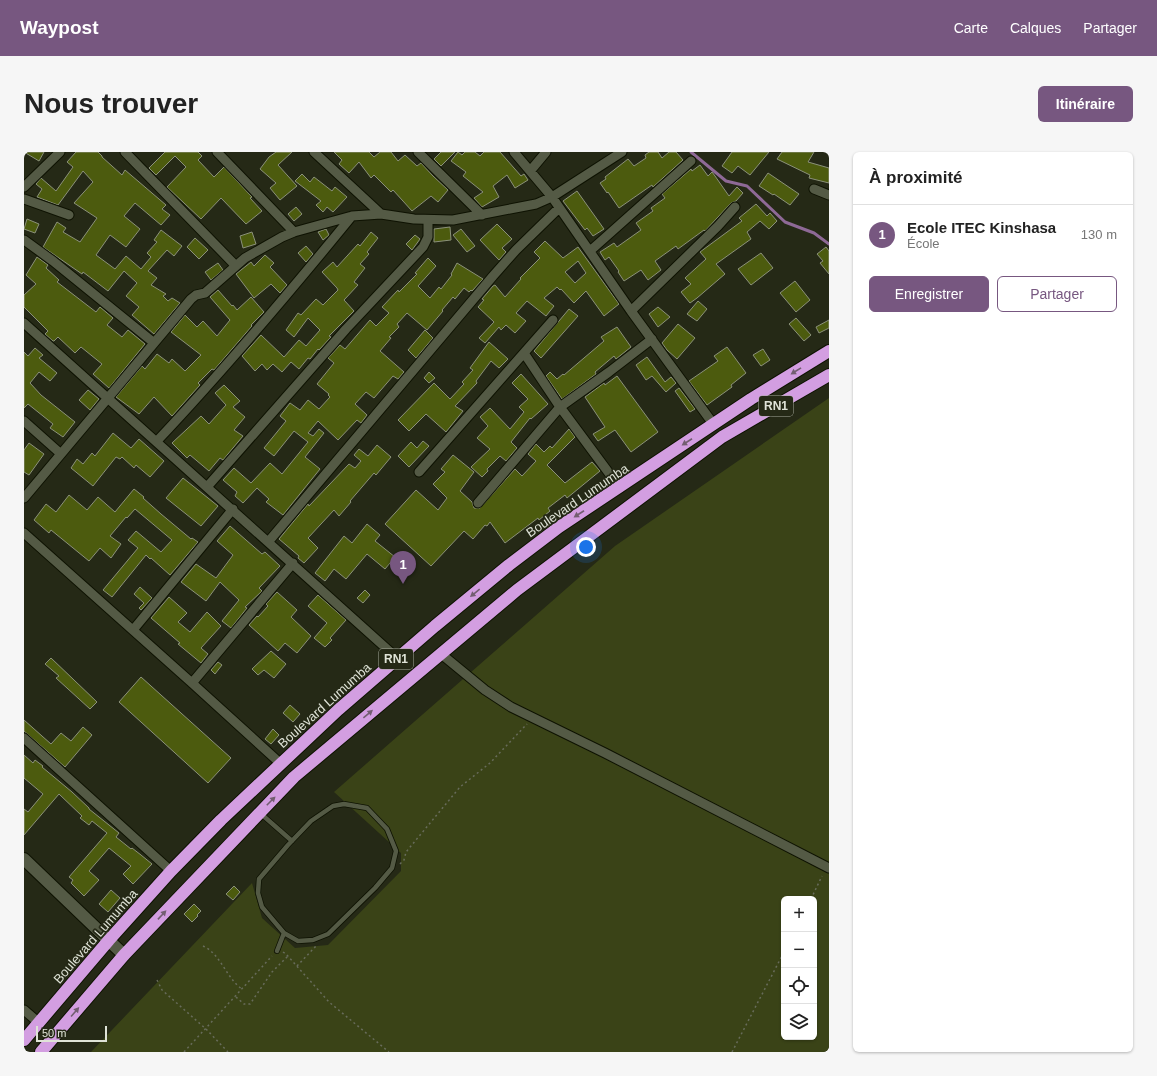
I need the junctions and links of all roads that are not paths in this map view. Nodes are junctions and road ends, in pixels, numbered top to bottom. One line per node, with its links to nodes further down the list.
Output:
1 (60, 152): 11 (street)
2 (125, 152): 26 (street)
3 (217, 152): 23 (street)
4 (314, 152): 18 (street)
5 (418, 152): 20 (street)
6 (514, 152): 10 (street)
7 (546, 152): 10 (street)
8 (622, 152): 14 (street)
9 (691, 161): 25 (street)
10 (531, 170): 14 (street)
11 (24, 187)
12 (814, 188): 13 (street)
13 (829, 195)
14 (552, 197): 17 (street); 20 (street)
15 (24, 199): 19 (street)
16 (735, 207): 27 (street)
17 (559, 208): 25 (street); 48 (street)
18 (381, 214): 21 (street); 22 (street)
19 (69, 215)
20 (482, 215): 22 (street)
21 (352, 216): 23 (street); 39 (street)
22 (428, 220): 42 (street)
23 (294, 232): 26 (street)
24 (24, 240): 31 (street)
25 (590, 251): 27 (street)
26 (235, 265): 31 (street)
27 (631, 311): 30 (street)
28 (553, 320): 33 (street)
29 (24, 323): 35 (street)
30 (652, 339): 36 (street); 38 (street)
31 (153, 342): 35 (street)
32 (829, 351): 38 (highway, Boulevard Lumumba / RN1, one-way to 38)
33 (524, 353): 36 (street); 41 (street)
34 (828, 376): 51 (highway, RN1)
35 (108, 398): 39 (street); 40 (street)
36 (560, 407): 43 (street); 45 (street)
37 (24, 421): 40 (street)
38 (714, 425): 43 (highway, Boulevard Lumumba / RN1, one-way to 43)
39 (157, 441): 42 (street)
40 (61, 454): 44 (street)
41 (419, 472)
42 (207, 487): 46 (street)
43 (620, 488): 52 (highway, Boulevard Lumumba / RN1, one-way to 52)
44 (24, 498)
45 (478, 503)
46 (233, 509): 48 (street); 50 (street)
47 (24, 533): 50 (street)
48 (269, 541): 49 (street)
49 (293, 563): 52 (street); 53 (street)
50 (133, 630): 53 (street)
51 (440, 653): 56 (highway, RN1, one-way to 51); 59 (street)
52 (397, 658): 55 (highway, Boulevard Lumumba / RN1)
53 (192, 683): 55 (street)
54 (24, 738): 60 (street)
55 (280, 763): 60 (highway, Boulevard Lumumba / RN1)
56 (260, 812): 57 (lane); 64 (highway, RN1, one-way to 56)
57 (292, 840): 61 (lane); 61 (lane)
58 (24, 859): 62 (street)
59 (828, 867)
60 (171, 871): 62 (highway, Boulevard Lumumba / RN1)
61 (284, 933): 63 (lane)
62 (109, 940): 64 (street); 66 (highway, Boulevard Lumumba / RN1)
63 (277, 951)
64 (124, 955): 68 (highway, RN1, one-way to 64)
65 (24, 1010): 66 (street)
66 (38, 1022): 67 (highway, Boulevard Lumumba / RN1)
67 (24, 1040)
68 (40, 1052)

